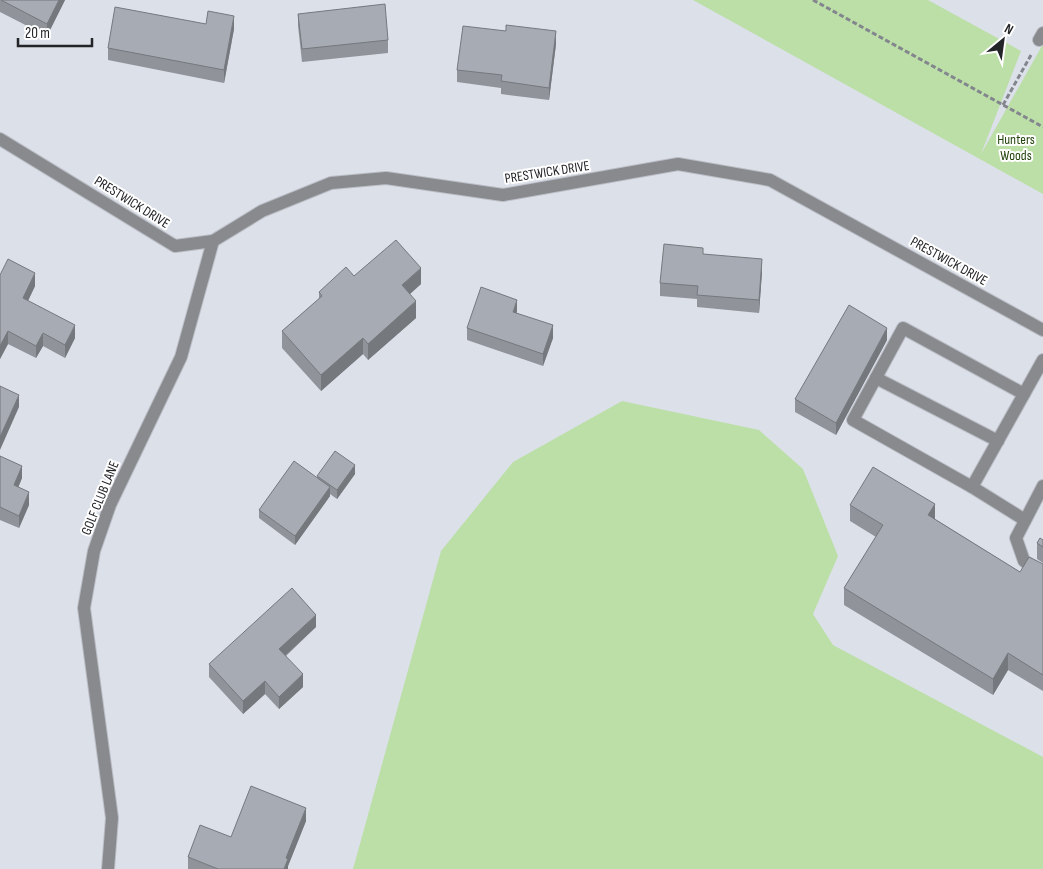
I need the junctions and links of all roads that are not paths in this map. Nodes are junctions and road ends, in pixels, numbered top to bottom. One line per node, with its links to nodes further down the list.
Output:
1 (0, 139): 2 (street, PRESTWICK DRIVE)
2 (213, 241): 3 (street, PRESTWICK DRIVE); 12 (street, GOLF CLUB LANE)
3 (1043, 330)
4 (1043, 360): 6 (street)
5 (876, 378): 6 (street); 7 (street); 9 (street)
6 (1024, 394): 7 (street)
7 (998, 441): 9 (street)
8 (1043, 486): 10 (street)
9 (972, 487): 10 (street)
10 (1025, 520): 11 (street)
11 (1043, 572)
12 (108, 869)

